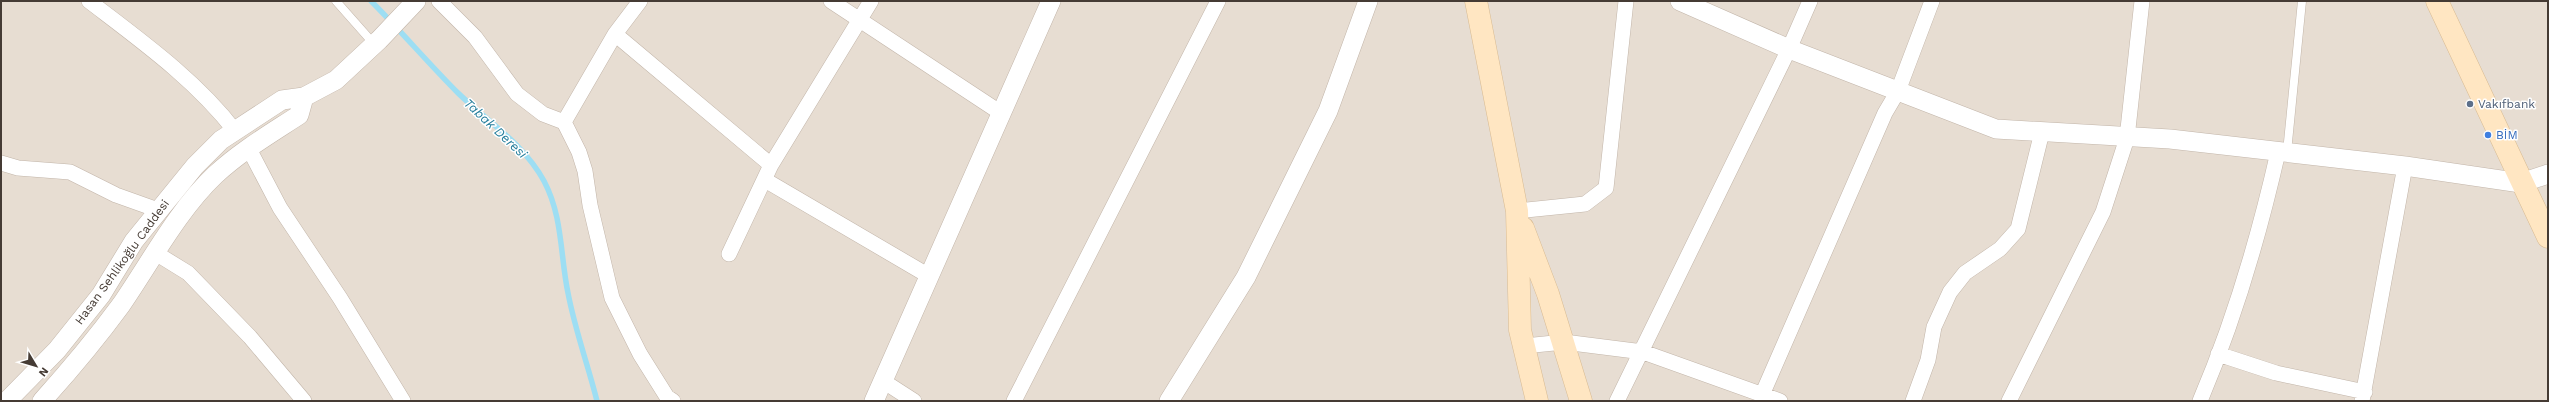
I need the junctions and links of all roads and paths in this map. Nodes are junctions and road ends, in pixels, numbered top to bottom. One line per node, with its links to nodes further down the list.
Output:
1 (89, 1): 27 (street)
2 (336, 1): 21 (lane)
3 (439, 1): 26 (street)
4 (640, 1): 20 (street)
5 (832, 1): 19 (street)
6 (871, 1): 19 (street)
7 (1051, 1): 25 (street)
8 (1218, 1): 58 (street)
9 (1368, 1): 59 (street)
10 (1476, 1): 39 (main road)
11 (1626, 1): 39 (street)
12 (1680, 1): 22 (street)
13 (1810, 1): 22 (street)
14 (1932, 1): 23 (street)
15 (2142, 1): 29 (street)
16 (2302, 1): 31 (lane)
17 (2437, 1): 37 (main road)
18 (411, 6): 21 (street, Hasan Sehlikoğlu Caddesi)
19 (860, 20): 25 (street); 33 (street)
20 (615, 34): 26 (street); 33 (street)
21 (377, 42): 24 (street, Hasan Sehlikoğlu Caddesi)
22 (1789, 48): 23 (street); 46 (street)
23 (1898, 91): 28 (street); 49 (street)
24 (304, 97): 27 (street, Hasan Sehlikoğlu Caddesi); 30 (street, Hasan Sehlikoğlu Caddesi)
25 (1001, 113): 43 (street)
26 (564, 122): 55 (street)
27 (235, 131): 38 (street, Hasan Sehlikoğlu Caddesi)
28 (2042, 132): 29 (street); 64 (street)
29 (2127, 138): 31 (street); 65 (street)
30 (248, 147): 41 (street, Hasan Sehlikoğlu Caddesi); 54 (street)
31 (2283, 153): 34 (street); 47 (street)
32 (1, 163): 38 (street)
33 (770, 165): 36 (street)
34 (2405, 166): 37 (street); 50 (street)
35 (2548, 174): 37 (street)
36 (765, 180): 42 (street); 43 (street)
37 (2521, 183): 40 (main road)
38 (158, 210): 51 (street, Hasan Sehlikoğlu Caddesi)
39 (1517, 212): 44 (main road); 45 (main road)
40 (2548, 237)
41 (154, 252): 52 (street, Hasan Sehlikoğlu Caddesi); 53 (street)
42 (729, 254)
43 (929, 276): 48 (street)
44 (1564, 342): 45 (street); 46 (street); 61 (main road)
45 (1524, 346): 60 (main road)
46 (1642, 352): 49 (street); 62 (street)
47 (2218, 354): 50 (street); 66 (street)
48 (883, 381): 56 (street); 57 (street)
49 (1762, 395): 63 (street)
50 (2364, 396)
51 (7, 401)
52 (42, 401)
53 (304, 401)
54 (403, 401)
55 (673, 401)
56 (874, 401)
57 (914, 401)
58 (1014, 401)
59 (1169, 401)
60 (1537, 401)
61 (1581, 401)
62 (1617, 401)
63 (1780, 401)
64 (1913, 401)
65 (2009, 401)
66 (2200, 401)

